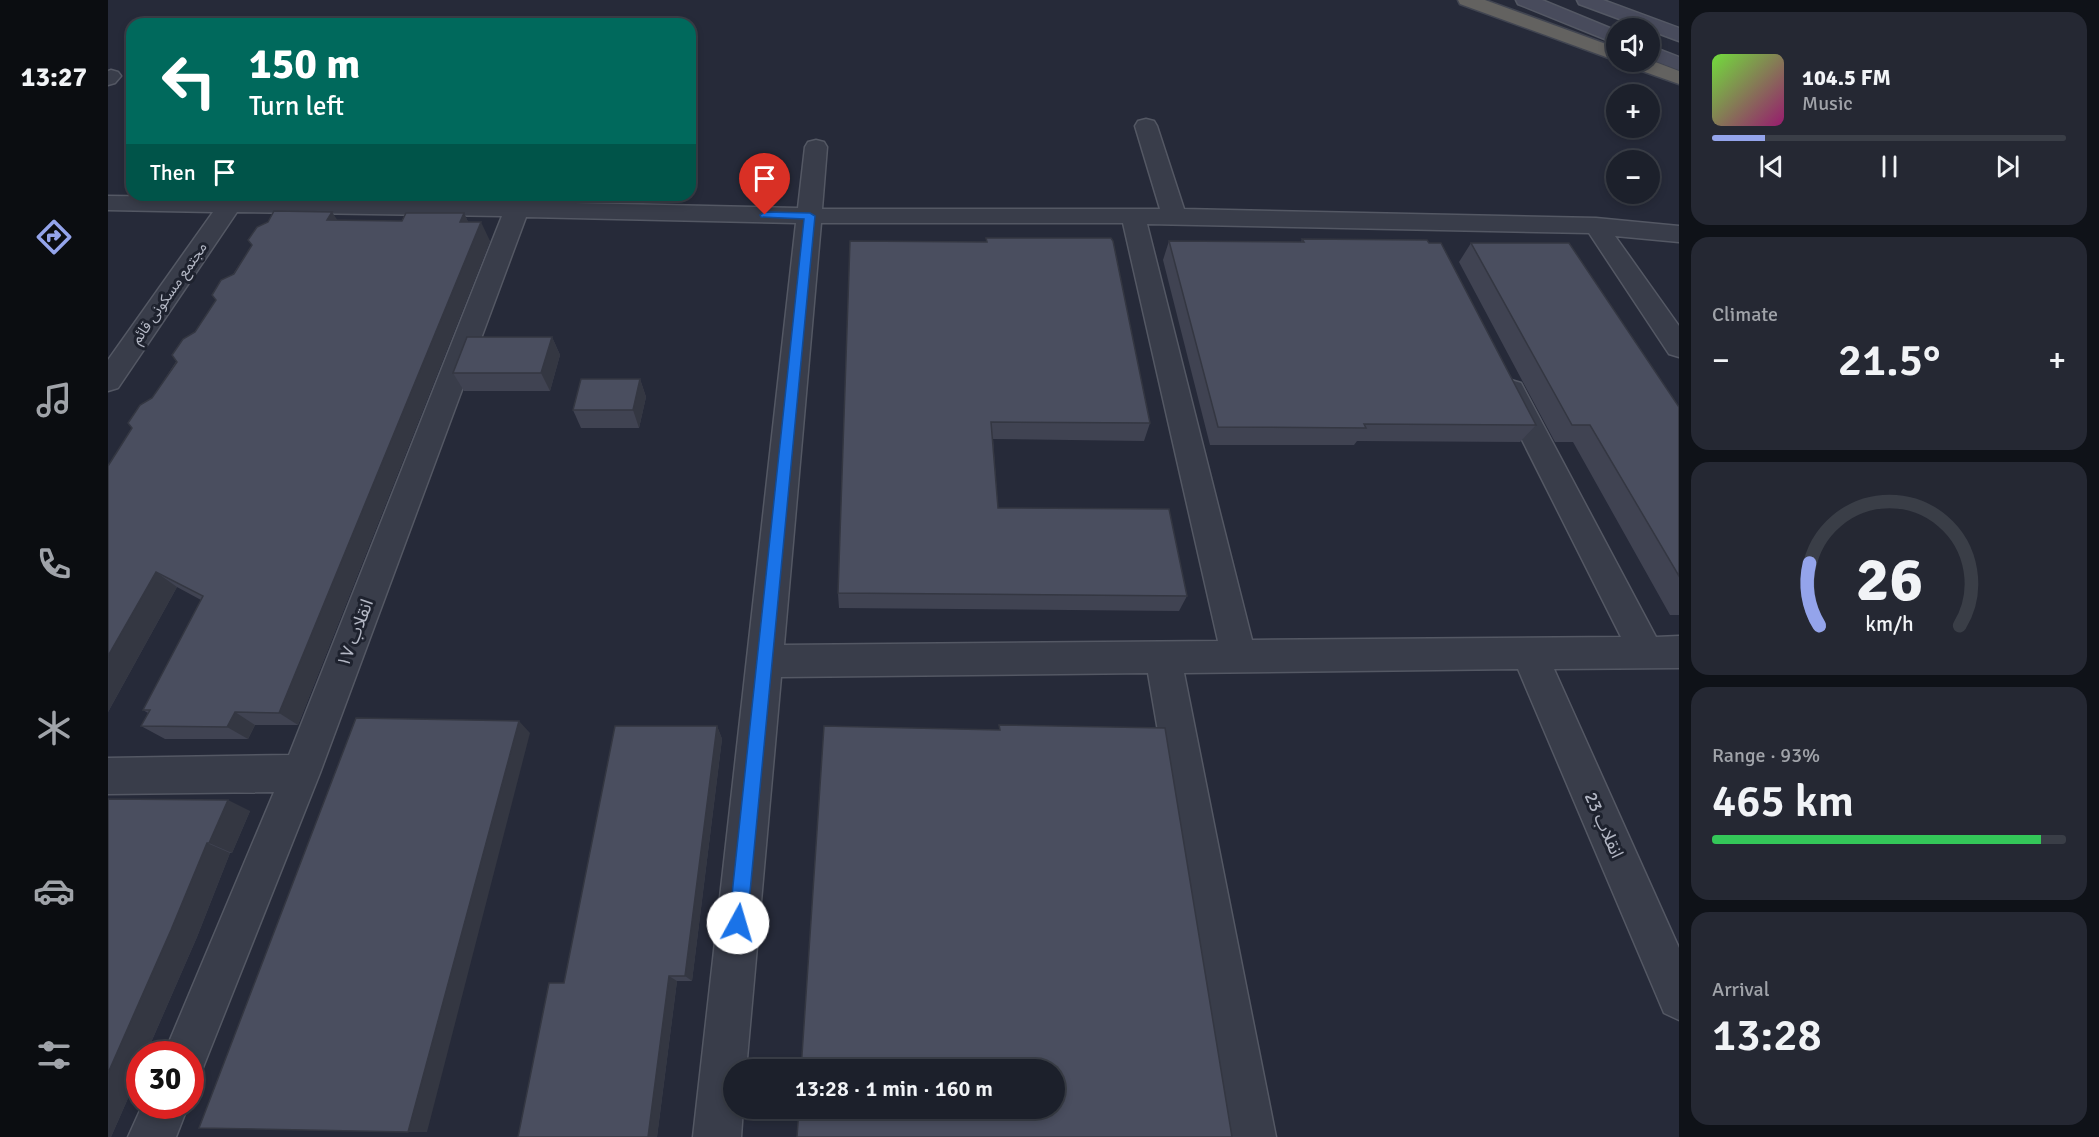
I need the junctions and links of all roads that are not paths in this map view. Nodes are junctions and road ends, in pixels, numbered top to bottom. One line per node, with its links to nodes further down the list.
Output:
1 (1467, 0): 6 (highway)
2 (1526, 0): 4 (main road)
3 (1586, 0): 5 (main road)
4 (1606, 33)
5 (1679, 35)
6 (1606, 51)
7 (1660, 56): 8 (main road)
8 (1679, 64)
9 (1660, 71): 10 (highway)
10 (1679, 78)
11 (1146, 126): 20 (street)
12 (816, 147): 18 (street)
13 (292, 201): 17 (street)
14 (414, 201): 15 (street)
15 (520, 202): 18 (street); 33 (street, انقلاب ۱۷)
16 (108, 203): 17 (street)
17 (230, 205): 27 (street, مجتمع مسکونی قائم)
18 (810, 216): 19 (street); 32 (street)
19 (1133, 216): 20 (street); 30 (street)
20 (1174, 216): 21 (street)
21 (1423, 221): 22 (street); 24 (street)
22 (1596, 226): 23 (street); 25 (street)
23 (1679, 234)
24 (1439, 252)
25 (1679, 347)
26 (1499, 368): 28 (street)
27 (108, 381)
28 (1663, 652): 29 (street)
29 (1529, 653): 30 (street); 35 (street, انقلاب 23)
30 (1239, 657): 31 (street)
31 (1162, 658): 32 (street); 40 (street)
32 (764, 661): 39 (street)
33 (301, 773): 34 (street); 36 (street, انقلاب ۱۷)
34 (108, 776)
35 (1679, 998)
36 (191, 1041)
37 (160, 1119): 38 (street)
38 (152, 1137)
39 (717, 1137)
40 (1252, 1137)

